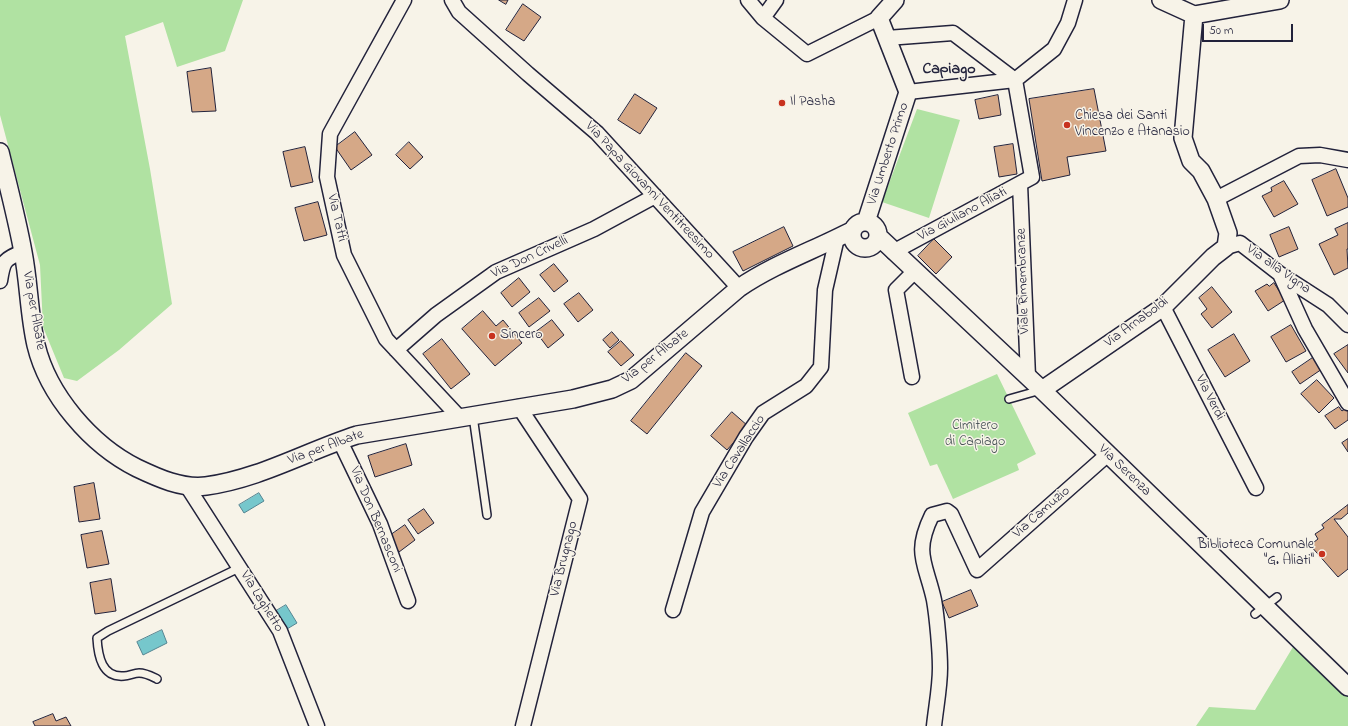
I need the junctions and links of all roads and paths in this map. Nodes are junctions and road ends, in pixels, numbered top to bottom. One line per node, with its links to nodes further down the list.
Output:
1 (404, 0): 32 (street, Via Tatti)
2 (452, 0): 18 (street, Via Papa Giovanni Ventitreesimo)
3 (748, 0): 10 (street)
4 (776, 0): 10 (street)
5 (895, 0): 11 (street)
6 (1075, 0): 13 (street)
7 (1161, 0): 9 (street)
8 (1280, 0): 9 (street)
9 (1194, 14): 19 (street, Via alla Vigna)
10 (763, 18): 11 (street)
11 (879, 18): 12 (street, Via Umberto Primo)
12 (887, 38): 13 (street); 14 (street, Via Umberto Primo)
13 (1015, 80): 14 (street); 17 (street, Viale Rimembranze)
14 (908, 92): 20 (street, Via Umberto Primo)
15 (0, 152): 24 (street, Via per Albate)
16 (1348, 160): 19 (street)
17 (1026, 180): 25 (street, Via Giuliano Aliati); 34 (street, Viale Rimembranze)
18 (655, 196): 29 (street, Via Papa Giovanni Ventitreesimo); 32 (street, Via Don Crivelli)
19 (1216, 199): 23 (street, Via alla Vigna)
20 (858, 231): 21 (street); 21 (street); 22 (street, Via per Albate)
21 (875, 241): 25 (street, Via Serenza)
22 (833, 242): 29 (street, Via per Albate); 47 (street, Via Cavallaccio)
23 (1226, 247): 27 (street, Via alla Vigna); 30 (street, Via Arnaboldi)
24 (23, 252): 28 (street); 42 (street, Via per Albate)
25 (896, 255): 26 (street, Via Serenza)
26 (914, 272): 33 (street); 34 (street, Via Serenza)
27 (1280, 274): 31 (street, Via alla Vigna); 37 (street)
28 (0, 281)
29 (739, 288): 38 (street, Via per Albate)
30 (1163, 307): 35 (street, Via Arnaboldi); 43 (street, Via Verdi)
31 (1348, 325)
32 (396, 350): 39 (street, Via Tatti)
33 (912, 377)
34 (1028, 377): 35 (street, Via Serenza)
35 (1042, 390): 36 (lane); 41 (street, Via Serenza)
36 (1009, 399)
37 (1348, 403)
38 (519, 407): 39 (street, Via per Albate); 51 (street, Via Brugnago)
39 (466, 416): 40 (street, Via per Albate); 44 (lane)
40 (340, 440): 42 (street, Via per Albate); 46 (street, Via Don Bernasconi)
41 (1108, 455): 49 (street, Via Serenza); 52 (street, Via Camuzio)
42 (187, 486): 45 (street, Via Laghetto)
43 (1256, 488)
44 (487, 515)
45 (239, 568): 48 (lane); 50 (street, Via Laghetto)
46 (408, 601)
47 (673, 610)
48 (157, 680)
49 (1348, 687)
50 (316, 726)
51 (523, 726)
52 (934, 726)

